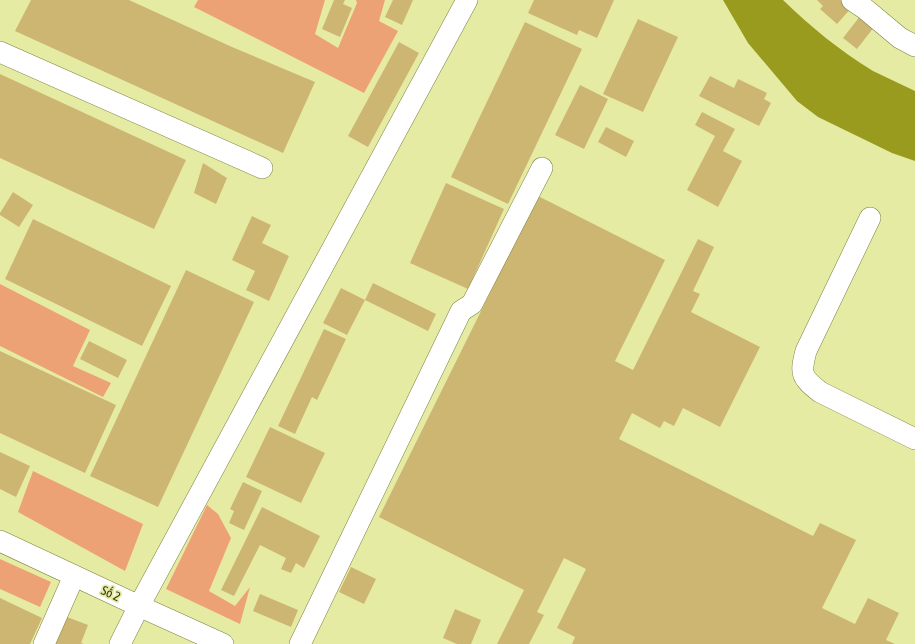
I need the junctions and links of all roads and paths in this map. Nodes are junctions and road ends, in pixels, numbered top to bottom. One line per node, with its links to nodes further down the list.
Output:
1 (467, 0): 11 (street)
2 (852, 0): 3 (street)
3 (915, 46)
4 (0, 52): 5 (street)
5 (262, 168)
6 (542, 168): 15 (street)
7 (870, 218): 8 (street)
8 (915, 439)
9 (0, 541): 10 (street, Số 2)
10 (74, 576): 11 (street, Số 2); 12 (street)
11 (139, 606): 13 (street); 14 (street, Số 2)
12 (44, 644)
13 (120, 644)
14 (223, 644)
15 (300, 644)

